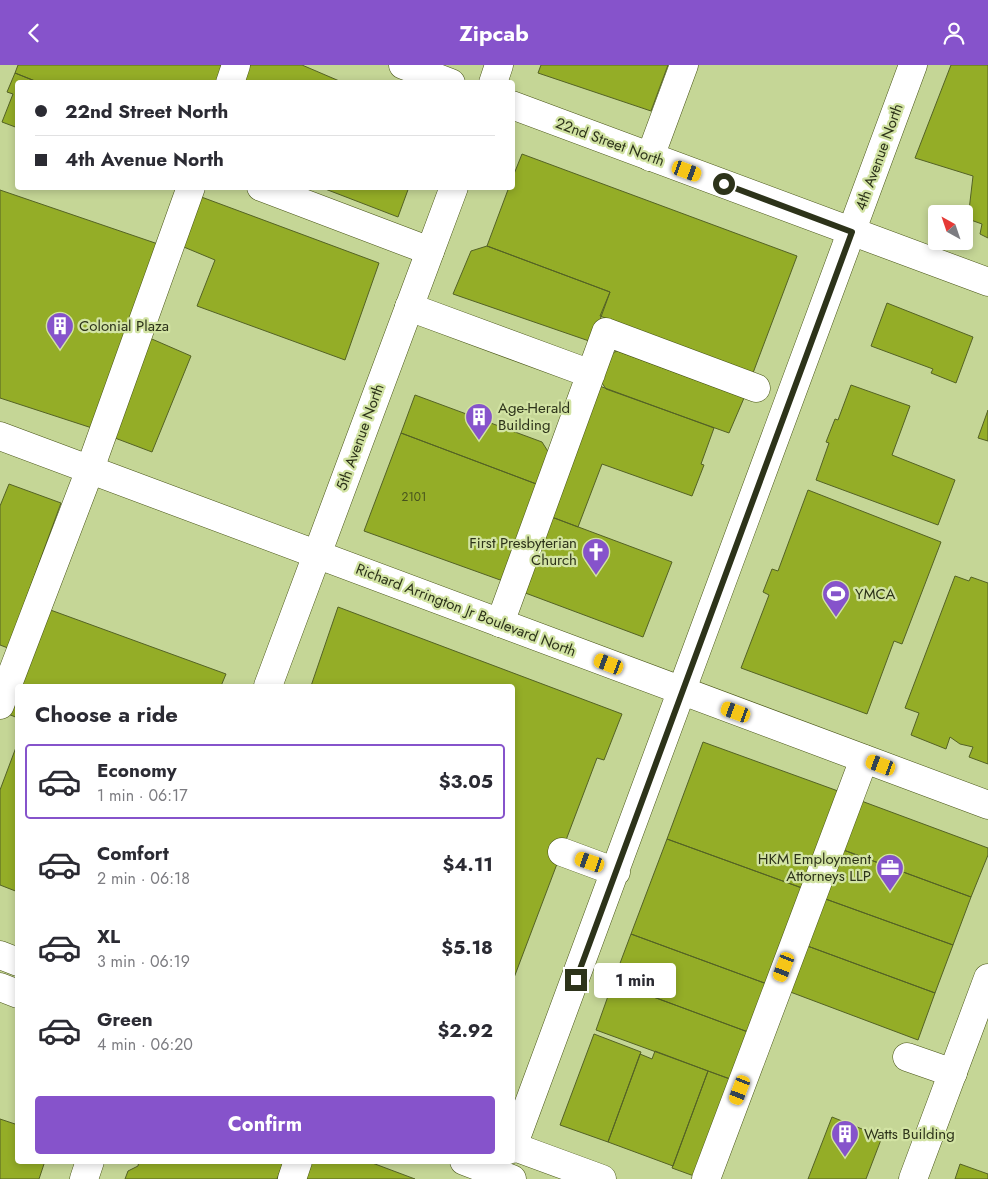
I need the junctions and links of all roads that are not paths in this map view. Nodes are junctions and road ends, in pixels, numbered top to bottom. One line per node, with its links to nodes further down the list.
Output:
1 (236, 65): 6 (main road)
2 (404, 65): 7 (main road)
3 (499, 65): 8 (main road)
4 (684, 65): 10 (main road)
5 (913, 65): 14 (main road, 4th Avenue North)
6 (231, 80)
7 (443, 80)
8 (494, 80)
9 (515, 106): 10 (main road, 22nd Street North)
10 (650, 157): 14 (main road, 22nd Street North)
11 (191, 190): 21 (main road)
12 (269, 190): 15 (main road)
13 (453, 190): 15 (main road, 5th Avenue North)
14 (852, 232): 16 (main road, 22nd Street North); 25 (main road, 4th Avenue North)
15 (430, 251): 17 (main road, 5th Avenue North)
16 (988, 282)
17 (409, 307): 18 (main road); 22 (main road, 5th Avenue North)
18 (591, 374): 19 (main road); 23 (main road)
19 (756, 387)
20 (0, 436): 21 (main road, Richard Arrington Jr Boulevard North)
21 (88, 469): 22 (main road, Richard Arrington Jr Boulevard North); 26 (main road)
22 (317, 555): 23 (main road, Richard Arrington Jr Boulevard North); 24 (main road, 5th Avenue North)
23 (500, 623): 25 (main road, Richard Arrington Jr Boulevard North)
24 (269, 684)
25 (682, 692): 27 (main road, Richard Arrington Jr Boulevard North); 30 (main road, 4th Avenue North)
26 (0, 705)
27 (864, 759): 28 (main road, Richard Arrington Jr Boulevard North); 45 (main road)
28 (988, 805)
29 (562, 852): 30 (main road)
30 (616, 872): 38 (main road, 4th Avenue North)
31 (0, 955): 32 (main road)
32 (15, 961)
33 (988, 978): 37 (main road)
34 (0, 987): 35 (main road)
35 (15, 993)
36 (906, 1057): 37 (main road)
37 (953, 1073): 46 (main road)
38 (515, 1146)
39 (515, 1163): 44 (main road)
40 (89, 1164): 42 (main road)
41 (297, 1164): 43 (main road)
42 (84, 1179)
43 (292, 1179)
44 (602, 1179)
45 (706, 1179)
46 (913, 1179)

